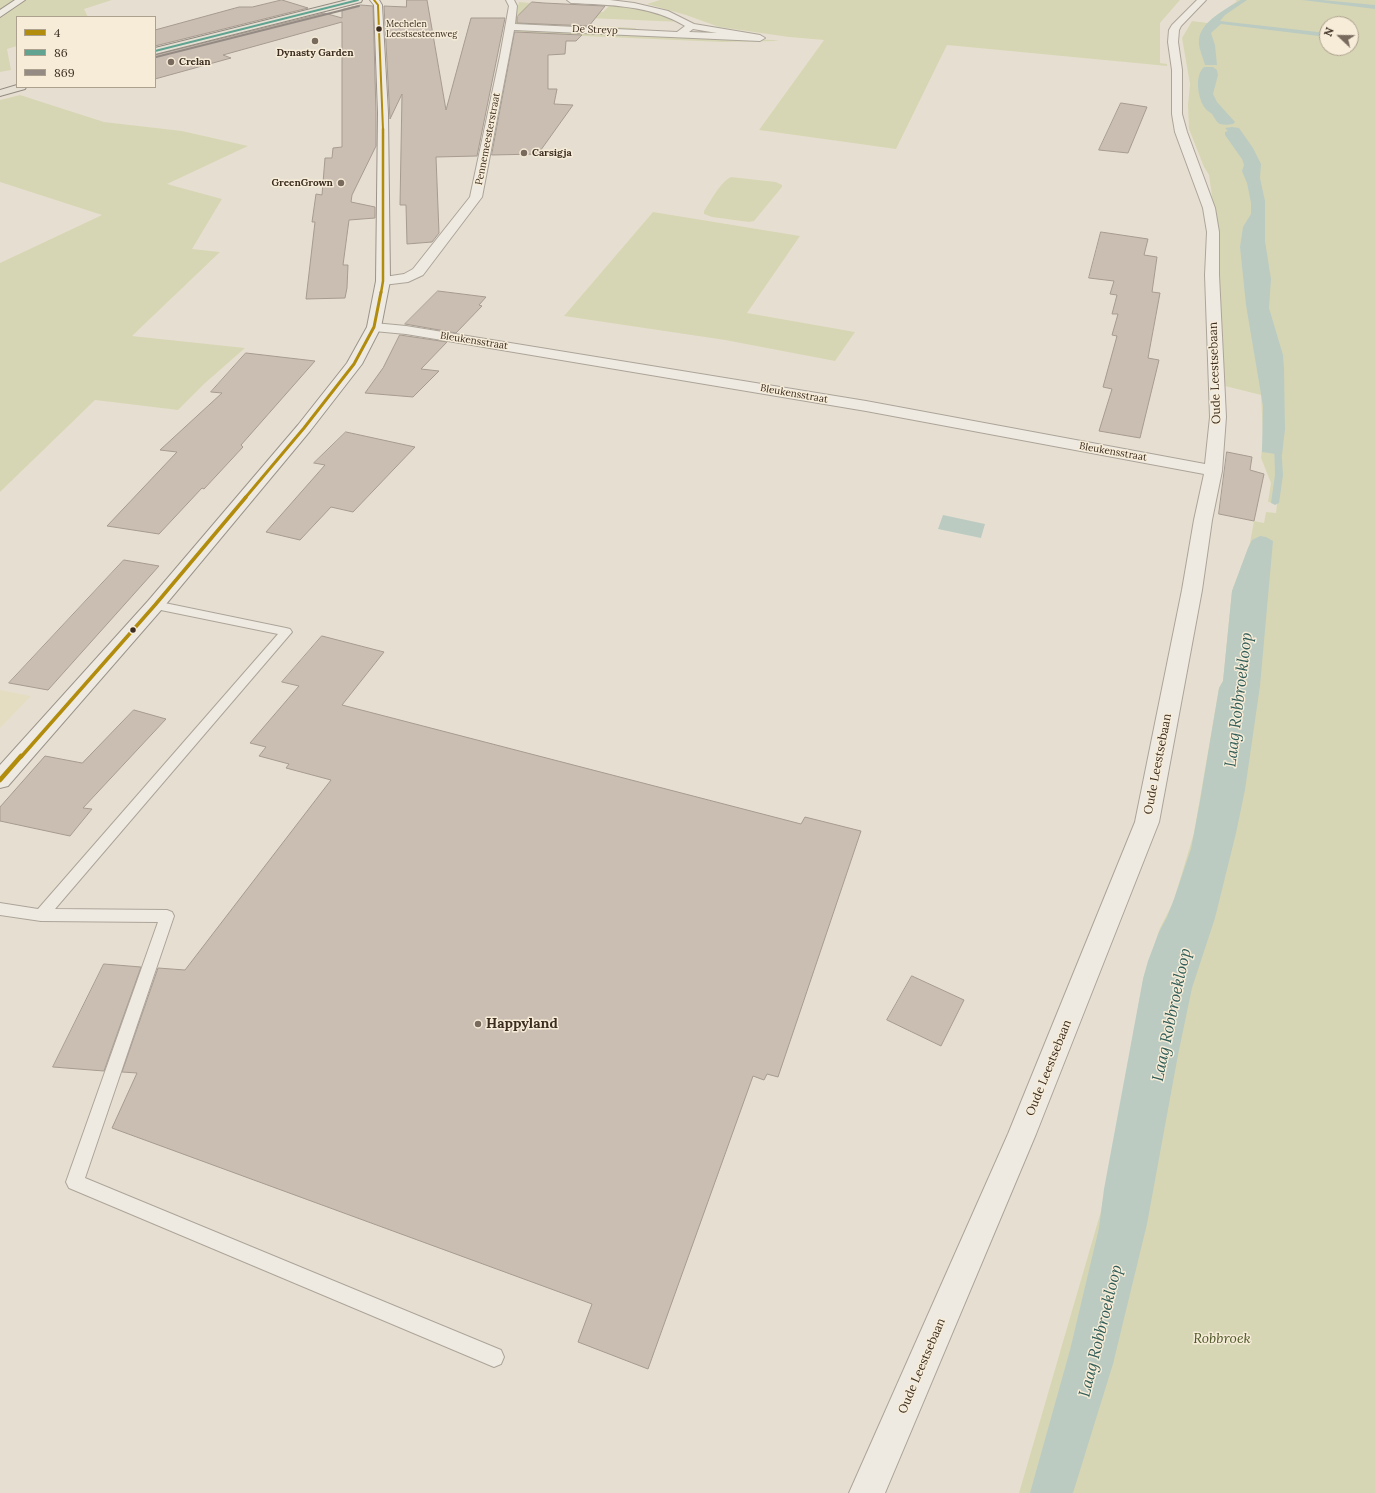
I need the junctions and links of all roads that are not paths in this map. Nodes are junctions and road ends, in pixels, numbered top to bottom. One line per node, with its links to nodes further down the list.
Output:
1 (21, 0): 8 (street)
2 (338, 0): 9 (main road)
3 (358, 0): 9 (main road)
4 (374, 0): 16 (street)
5 (510, 0): 11 (street, Pennemeesterstraat)
6 (571, 0): 10 (street)
7 (1202, 0): 18 (street, Oude Leestsebaan)
8 (0, 14)
9 (283, 18): 13 (main road)
10 (691, 26): 12 (street); 12 (street, De Streyp)
11 (509, 27): 12 (street, De Streyp); 16 (street, Pennemeesterstraat)
12 (680, 34)
13 (156, 51)
14 (18, 88): 15 (main road)
15 (0, 93)
16 (383, 281): 17 (street)
17 (374, 327): 18 (street, Bleukensstraat); 19 (street)
18 (1213, 470): 24 (street, Oude Leestsebaan)
19 (154, 604): 20 (street); 22 (lane)
20 (0, 780)
21 (0, 909): 22 (lane)
22 (41, 915): 23 (lane)
23 (494, 1357)
24 (866, 1493)

